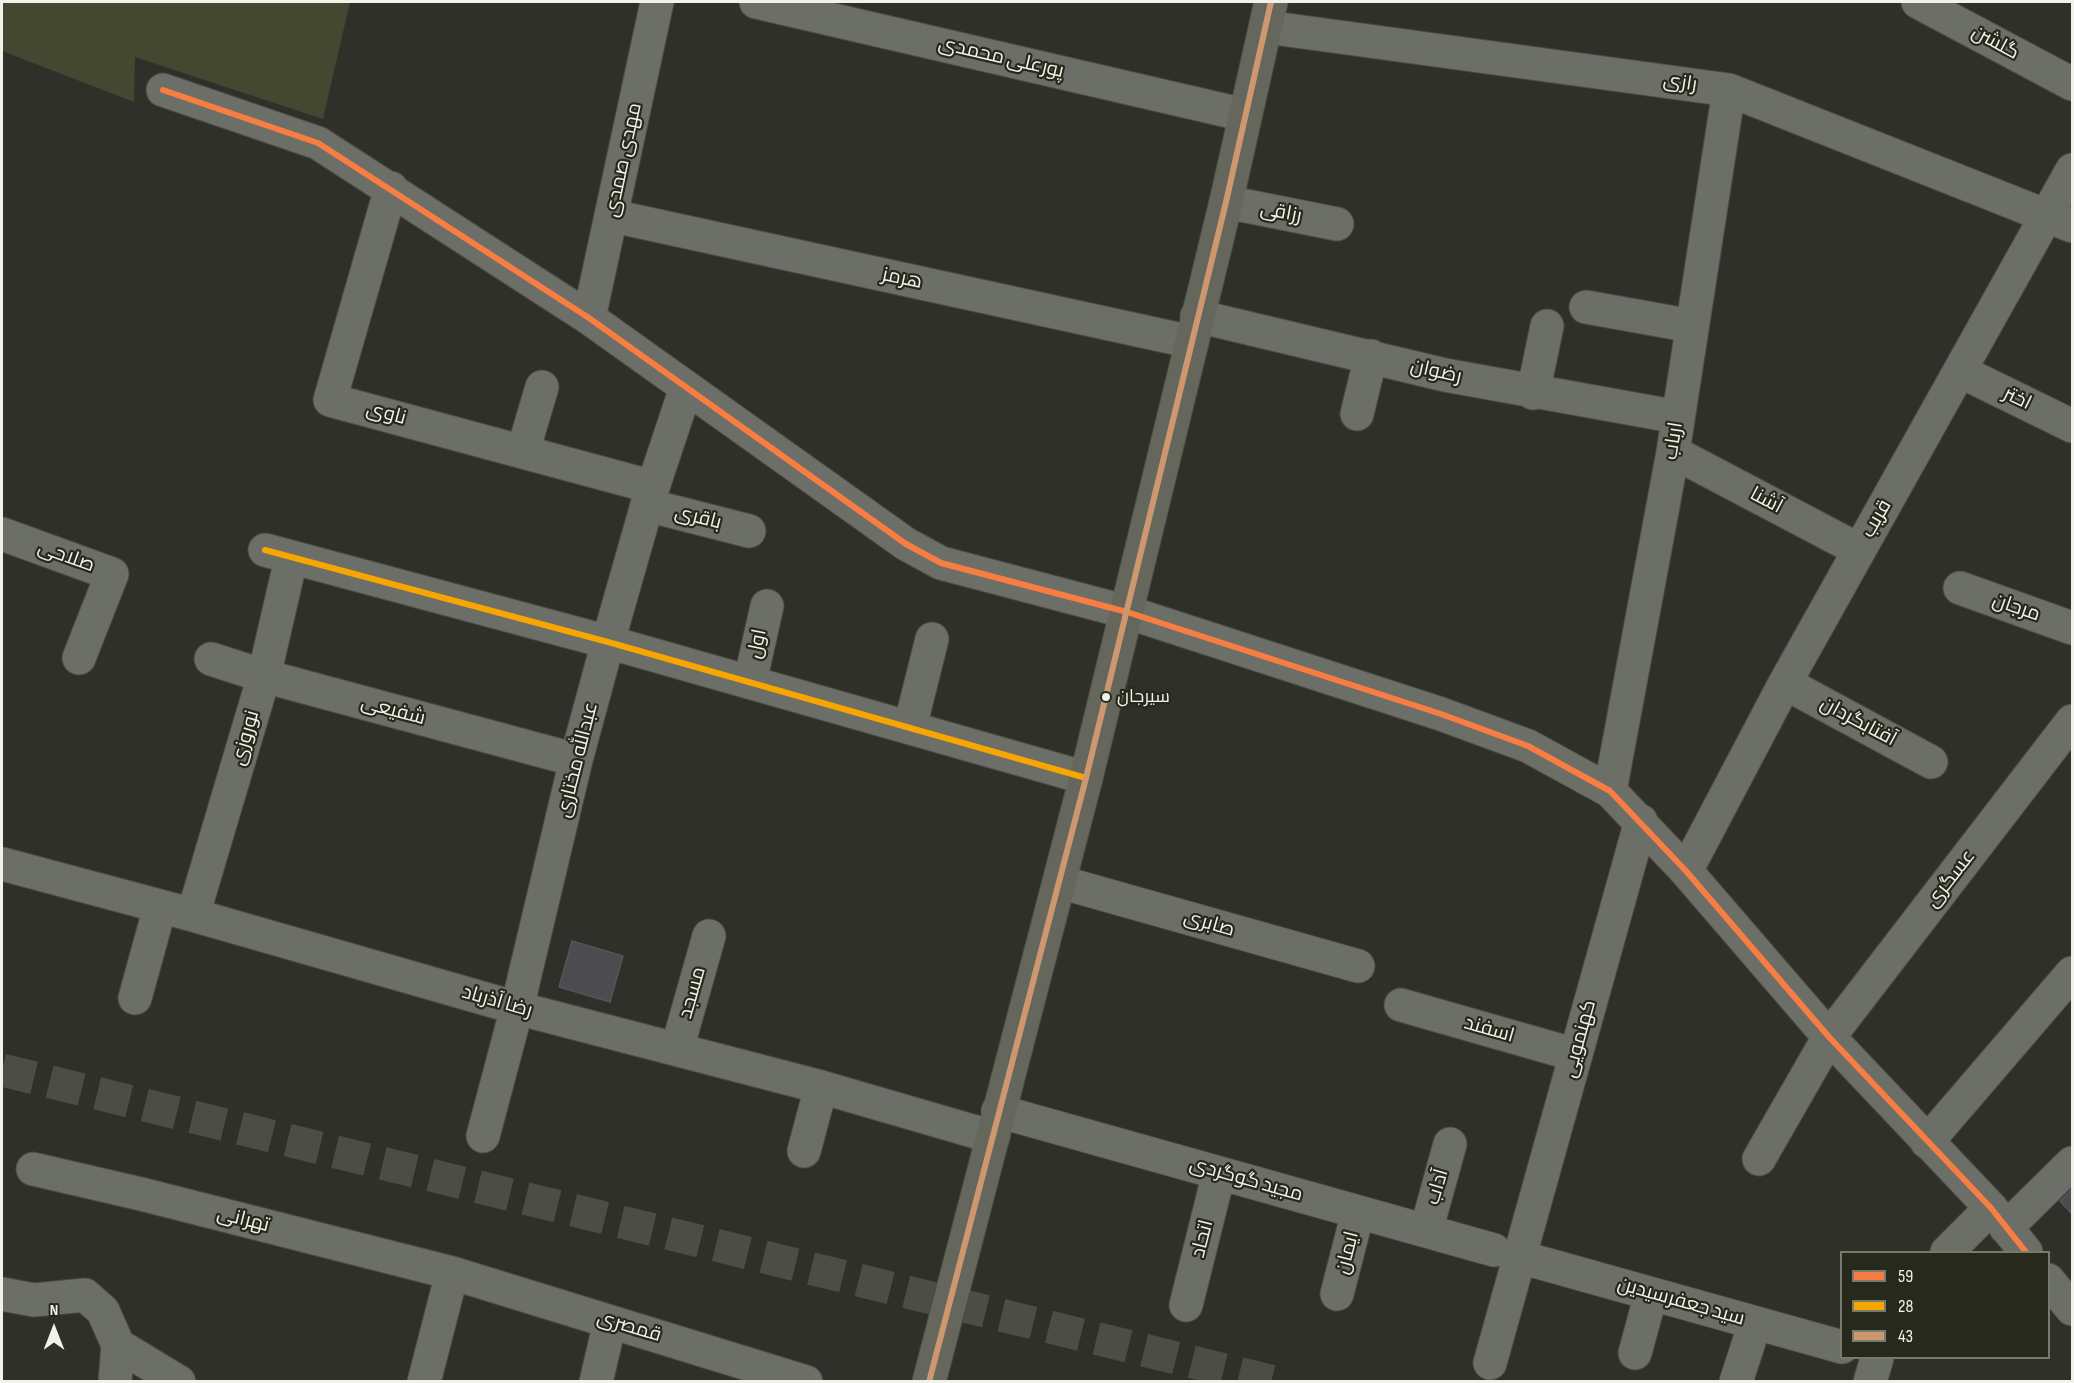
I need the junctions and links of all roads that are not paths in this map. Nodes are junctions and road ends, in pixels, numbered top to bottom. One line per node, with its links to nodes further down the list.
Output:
1 (657, 2): 12 (street, مهدی صمدی)
2 (756, 2): 8 (street, پورعلی محمدی)
3 (1918, 2): 5 (street, گلشن)
4 (1268, 14): 7 (street, رازی); 8 (main road)
5 (2073, 84)
6 (163, 90): 10 (street)
7 (1729, 90): 13 (street, رازی); 18 (street, ارباب)
8 (1245, 115): 11 (main road)
9 (2073, 170): 13 (street, قریب)
10 (391, 188): 16 (street); 28 (street, ناوی)
11 (1226, 202): 14 (street, رزاقی); 19 (main road)
12 (613, 216): 16 (street, مهدی صمدی); 19 (street, هرمز)
13 (2059, 221): 21 (street, قریب)
14 (1337, 224)
15 (1586, 307): 18 (street)
16 (589, 318): 23 (street)
17 (1547, 326): 24 (street)
18 (1692, 326): 26 (street, ارباب)
19 (1194, 329): 20 (street, رضوان); 36 (main road)
20 (1371, 356): 24 (street, رضوان); 25 (street)
21 (1962, 372): 27 (street, اختر); 33 (street, قریب)
22 (542, 387): 28 (street)
23 (686, 388): 30 (street, عبدالله مختاری); 36 (street)
24 (1533, 393): 26 (street, رضوان)
25 (1357, 414)
26 (1678, 417): 29 (street, ارباب)
27 (2073, 426)
28 (523, 451): 30 (street, ناوی)
29 (1673, 452): 33 (street, آشنا); 50 (street, ارباب)
30 (650, 496): 31 (street, باقری); 39 (street, عبدالله مختاری)
31 (749, 531)
32 (3, 540): 40 (street, صلاحی)
33 (1859, 550): 44 (street, قریب)
34 (1960, 588): 37 (street, مرجان)
35 (767, 606): 43 (street, اول)
36 (1127, 612): 49 (main road); 50 (street)
37 (2073, 628)
38 (932, 639): 46 (street)
39 (608, 642): 42 (street, نوروزی); 43 (street); 47 (street, عبدالله مختاری)
40 (79, 658)
41 (210, 659): 42 (street, شفیعی)
42 (264, 676): 47 (street, شفیعی); 56 (street, نوروزی)
43 (750, 682): 46 (street)
44 (1785, 683): 48 (street, آفتابگردان); 53 (street, قریب)
45 (2073, 721): 63 (street, عسگری)
46 (910, 727): 49 (street)
47 (576, 760): 62 (street, عبدالله مختاری)
48 (1931, 762)
49 (1086, 778): 54 (main road)
50 (1611, 791): 51 (street)
51 (1641, 821): 53 (street); 65 (street, کهنمویی)
52 (2, 864): 55 (street, رضا آذرباد)
53 (1686, 871): 63 (street)
54 (1060, 882): 58 (street, صابری); 67 (main road)
55 (160, 907): 56 (street, رضا آذرباد); 60 (street)
56 (193, 915): 62 (street, رضا آذرباد)
57 (709, 936): 64 (street, مسجد)
58 (1358, 966)
59 (2073, 973): 69 (street)
60 (135, 998)
61 (1401, 1005): 65 (street, اسفند)
62 (517, 1008): 64 (street, رضا آذرباد); 68 (street, عبدالله مختاری)
63 (1829, 1037): 69 (street); 72 (street, عسگری)
64 (678, 1049): 66 (street, رضا آذرباد)
65 (1576, 1055): 81 (street, کهنمویی)
66 (821, 1087): 67 (street, رضا آذرباد); 71 (street)
67 (996, 1124): 75 (street, مجید گوگردی); 101 (main road)
68 (483, 1136)
69 (1927, 1142): 77 (street)
70 (1450, 1144): 78 (street, آداب)
71 (804, 1151)
72 (1759, 1159)
73 (2073, 1163): 77 (street)
74 (33, 1169): 82 (street, تهرانی)
75 (1219, 1173): 76 (street, مجید گوگردی); 87 (street, اتحاد)
76 (1358, 1212): 78 (street, مجید گوگردی); 85 (street, ایمان)
77 (1998, 1218): 79 (street); 80 (street)
78 (1426, 1231): 81 (street, مجید گوگردی)
79 (1948, 1251)
80 (2025, 1251)
81 (1507, 1253): 86 (street, سید جعفرسیدین); 95 (street, کهنمویی)
82 (452, 1273): 89 (street, قمصری); 98 (street)
83 (2050, 1281): 88 (street)
84 (2, 1294): 91 (street)
85 (1337, 1294)
86 (1650, 1294): 90 (street, سید جعفرسیدین); 93 (street)
87 (1186, 1305)
88 (2073, 1309)
89 (610, 1322): 99 (street); 100 (street, قمصری)
90 (1755, 1323): 92 (street, سید جعفرسیدین); 102 (street)
91 (118, 1345): 96 (street); 97 (street)
92 (1840, 1346)
93 (1635, 1353)
94 (1877, 1359): 103 (street)
95 (1490, 1363)
96 (115, 1382)
97 (179, 1382)
98 (424, 1382)
99 (596, 1382)
100 (806, 1382)
101 (929, 1382)
102 (1736, 1382)
103 (1870, 1382)

